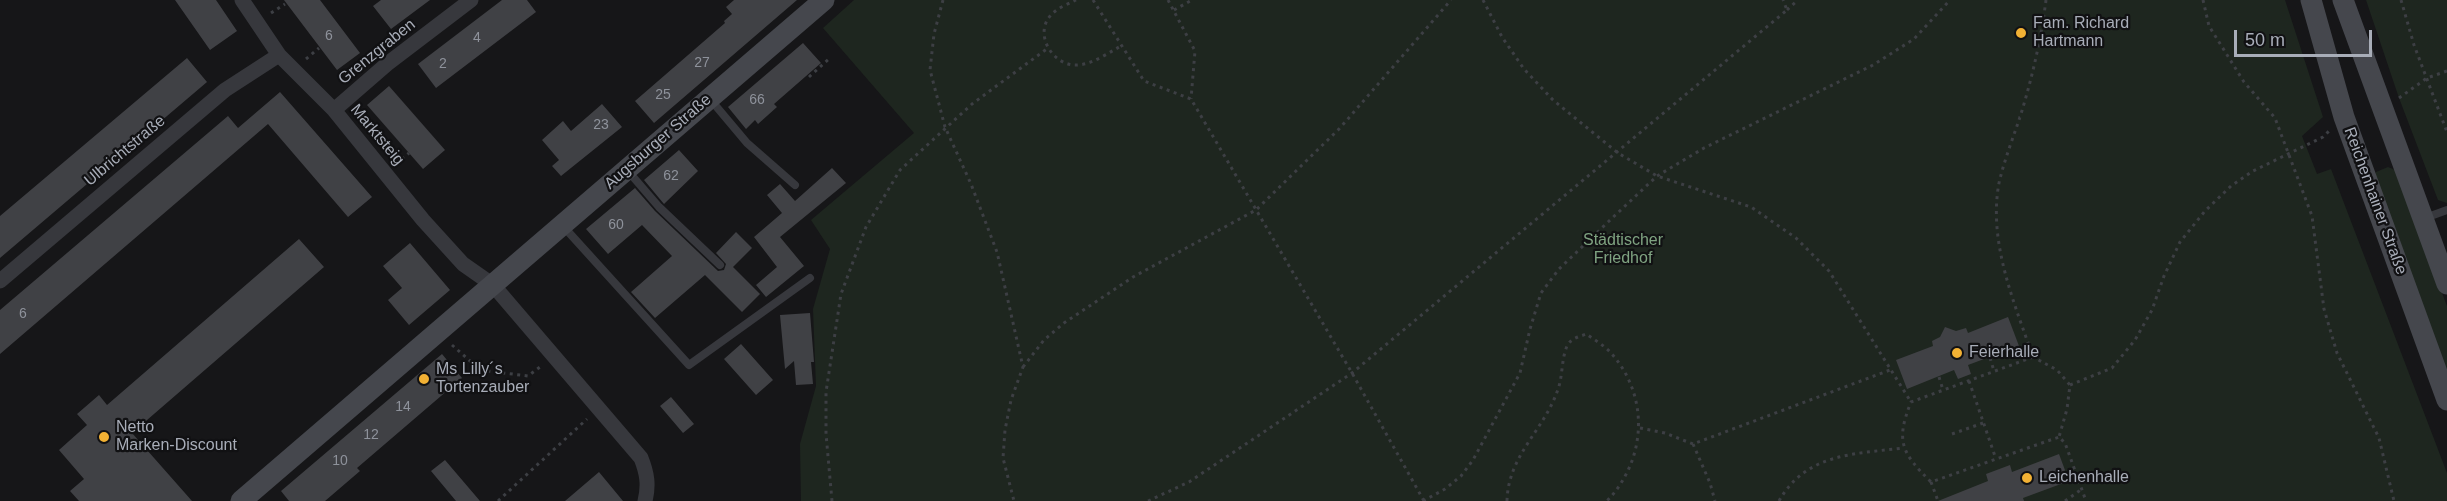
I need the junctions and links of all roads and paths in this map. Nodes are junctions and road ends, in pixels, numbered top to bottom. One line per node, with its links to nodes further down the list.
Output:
1 (242, 0): 23 (street, Marktsteig)
2 (471, 0): 31 (street, Grenzgraben)
3 (824, 0): 28 (street, Augsburger Straße)
4 (944, 0): 32 (path)
5 (1076, 0): 22 (path)
6 (1093, 0): 21 (path)
7 (1168, 0): 19 (path)
8 (1192, 0): 19 (path)
9 (1451, 0): 40 (path)
10 (1483, 0): 35 (path)
11 (1783, 0): 20 (path)
12 (1798, 0): 20 (path)
13 (1950, 0): 38 (path)
14 (2046, 0): 51 (path)
15 (2203, 0): 36 (path)
16 (2311, 0): 61 (street, Reichenhainer Straße)
17 (2343, 0): 30 (street)
18 (2401, 0): 27 (path)
19 (1174, 10): 29 (path)
20 (1787, 10): 35 (path)
21 (1121, 46): 22 (path); 29 (path)
22 (1048, 48): 32 (path)
23 (279, 55): 31 (street, Marktsteig); 46 (street, Ulbrichtstraße)
24 (831, 57): 26 (path)
25 (2447, 71): 27 (path)
26 (809, 77)
27 (2427, 78): 30 (path); 33 (path)
28 (710, 98): 37 (street, Augsburger Straße); 39 (lane)
29 (1191, 99): 40 (path)
30 (2380, 105): 42 (street)
31 (334, 110): 48 (street, Marktsteig)
32 (945, 128): 53 (path); 76 (path)
33 (2447, 132)
34 (2305, 145): 36 (path)
35 (1618, 153): 38 (path); 56 (path)
36 (2288, 154): 59 (path); 87 (path)
37 (627, 170): 43 (street, Augsburger Straße); 44 (lane)
38 (1658, 176): 54 (path); 79 (path)
39 (795, 185)
40 (1256, 210): 53 (path); 56 (path)
41 (2447, 210): 42 (lane)
42 (2423, 218): 47 (street)
43 (562, 225): 45 (lane); 48 (street, Augsburger Straße)
44 (720, 265)
45 (810, 278)
46 (0, 281)
47 (2447, 284)
48 (493, 285): 49 (street, Augsburger Straße); 50 (street)
49 (437, 333): 50 (path); 73 (street, Augsburger Straße)
50 (554, 357): 63 (street)
51 (2033, 357): 55 (path); 59 (path)
52 (1990, 358): 55 (path)
53 (1023, 367): 77 (path)
54 (1890, 370): 62 (path); 68 (path)
55 (1995, 372): 58 (path)
56 (1352, 373): 78 (path); 79 (path)
57 (1939, 377): 60 (path)
58 (1969, 381): 60 (path); 64 (path)
59 (2070, 385): 67 (path)
60 (1943, 390): 62 (path)
61 (2447, 400)
62 (1911, 402): 69 (path)
63 (599, 407): 74 (path); 75 (street)
64 (1983, 423): 66 (path); 70 (path)
65 (1640, 428): 68 (path); 80 (path); 81 (path)
66 (1952, 434)
67 (2059, 437): 70 (path); 72 (path)
68 (1693, 444): 82 (path)
69 (1903, 448): 71 (path); 83 (path)
70 (1996, 459): 71 (path)
71 (1930, 482): 84 (path)
72 (2082, 489): 85 (path); 86 (path)
73 (241, 501)
74 (498, 501)
75 (645, 501)
76 (832, 501)
77 (1014, 501)
78 (1148, 501)
79 (1424, 501)
80 (1507, 501)
81 (1607, 501)
82 (1715, 501)
83 (1779, 501)
84 (1938, 501)
85 (2065, 501)
86 (2086, 501)
87 (2394, 501)

